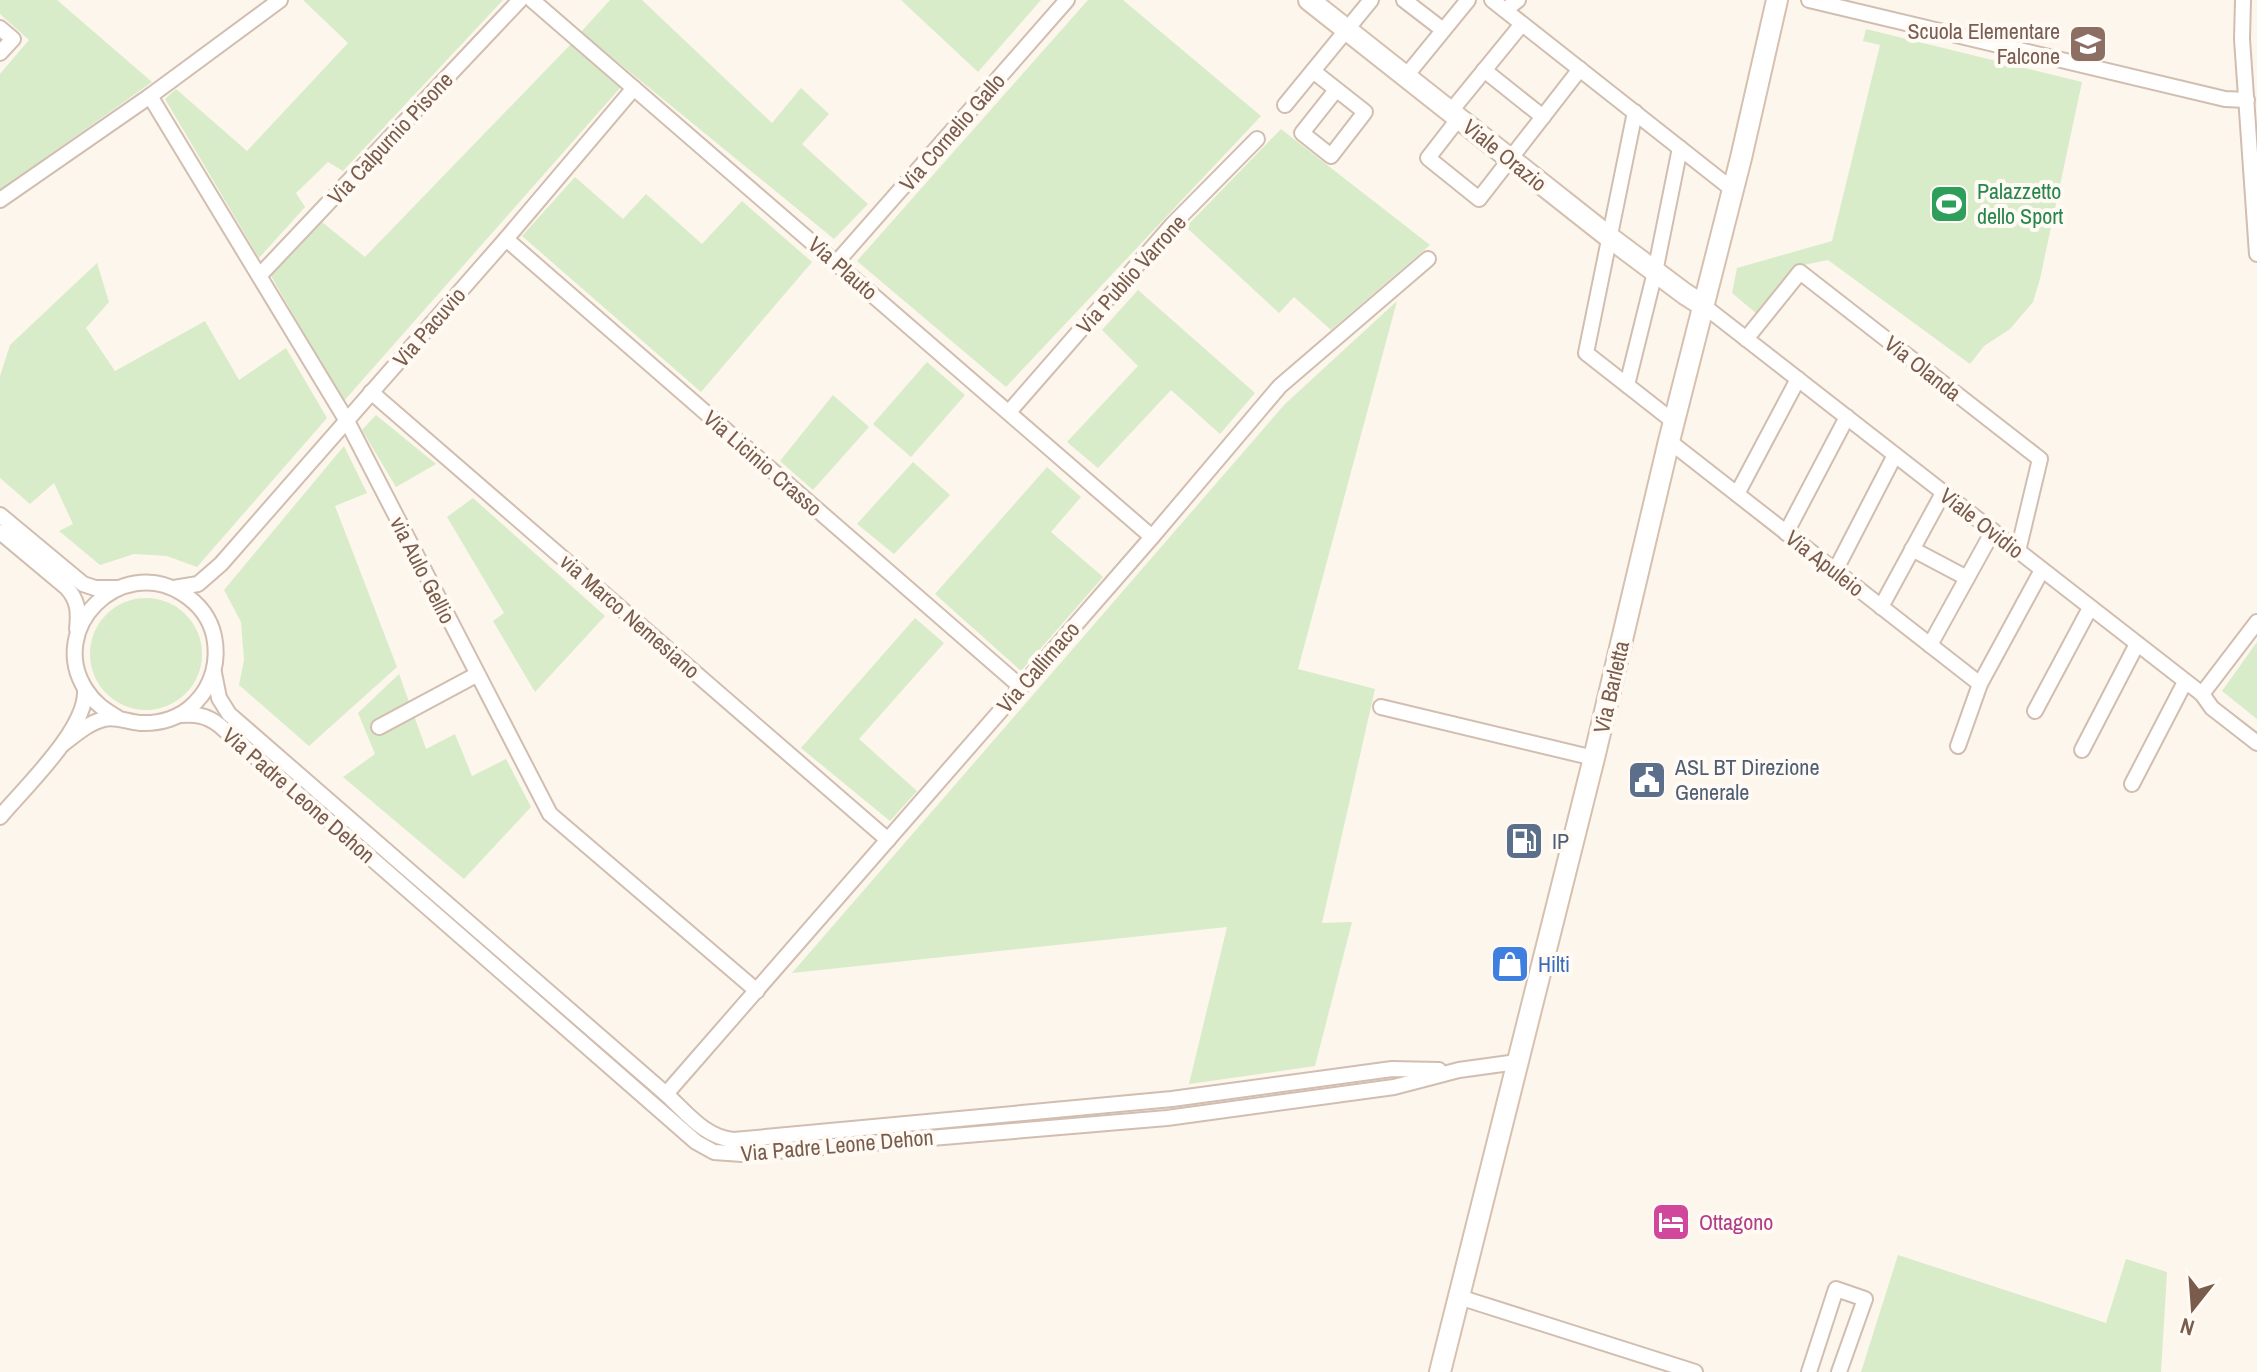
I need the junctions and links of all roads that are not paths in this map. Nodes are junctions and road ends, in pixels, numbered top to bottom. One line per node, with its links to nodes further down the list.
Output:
1 (280, 0): 26 (street)
2 (520, 0): 43 (street, Via Calpurnio Pisone)
3 (532, 0): 24 (street, Via Plauto)
4 (1067, 0): 41 (street, Via Cornelio Gallo)
5 (1309, 0): 17 (main road, Viale Orazio)
6 (1371, 0): 17 (street)
7 (1404, 0): 18 (street)
8 (1468, 0): 18 (street)
9 (1492, 0): 14 (street)
10 (1518, 0): 14 (street)
11 (1777, 0): 35 (main road, Via Barletta)
12 (1809, 0): 27 (street)
13 (2243, 0): 27 (street)
14 (1505, 10): 15 (street)
15 (1522, 24): 20 (street); 21 (street)
16 (0, 28): 19 (street)
17 (1346, 29): 22 (street); 23 (main road, Viale Orazio)
18 (1443, 30): 23 (street)
19 (0, 53)
20 (1580, 69): 29 (street); 31 (street)
21 (1484, 70): 30 (street); 31 (street)
22 (1313, 71): 25 (street); 28 (street)
23 (1406, 76): 30 (main road, Viale Orazio)
24 (634, 88): 38 (street, Via Pacuvio); 41 (street, Via Plauto)
25 (1336, 90): 25 (street)
26 (150, 96): 36 (street); 43 (street, via Aulo Gellio)
27 (2247, 100): 39 (street)
28 (1285, 105)
29 (1635, 112): 33 (street); 37 (street)
30 (1455, 115): 34 (main road, Viale Orazio); 34 (street)
31 (1543, 117): 34 (street)
32 (1257, 139): 49 (street, Via Publio Varrone)
33 (1680, 148): 35 (street); 42 (street)
34 (1510, 160): 37 (main road, Viale Orazio)
35 (1733, 190): 44 (main road, Via Barletta)
36 (0, 200)
37 (1609, 237): 42 (main road, Viale Orazio); 47 (street, Via Apuleio)
38 (506, 239): 48 (street, Via Pacuvio); 80 (street, Via Licinio Crasso)
39 (2257, 254)
40 (1428, 259): 60 (street, Via Callimaco)
41 (836, 263): 49 (street, Via Plauto)
42 (1655, 272): 44 (main road, Viale Orazio); 47 (street)
43 (260, 275): 51 (street, via Aulo Gellio)
44 (1704, 306): 45 (street, Viale Ovidio); 52 (main road, Via Barletta)
45 (1746, 339): 46 (street, Viale Ovidio); 62 (street, Via Olanda)
46 (1798, 379): 50 (street, Viale Ovidio); 55 (street)
47 (1627, 385): 52 (street, Via Apuleio)
48 (371, 392): 51 (street, Via Pacuvio); 95 (street, via Marco Nemesiano)
49 (1009, 412): 60 (street, Via Plauto)
50 (1847, 417): 53 (street, Viale Ovidio); 59 (street)
51 (347, 421): 63 (street, Via Pacuvio); 77 (street, via Aulo Gellio)
52 (1672, 432): 55 (street, Via Apuleio); 92 (main road, Via Barletta)
53 (1895, 455): 54 (street, Viale Ovidio); 65 (street)
54 (1943, 493): 57 (street, Viale Ovidio); 61 (street)
55 (1737, 494): 59 (street, Via Apuleio)
56 (0, 515): 67 (street)
57 (1993, 531): 62 (street, Viale Ovidio); 66 (street)
58 (0, 532): 75 (street)
59 (1786, 533): 65 (street, Via Apuleio)
60 (1152, 537): 80 (street, Via Callimaco)
61 (1912, 549): 66 (street); 69 (street)
62 (2018, 551): 64 (street, Viale Ovidio)
63 (221, 564): 68 (street, Via Pacuvio); 72 (street, Via Pacuvio)
64 (2042, 570): 70 (street, Viale Ovidio); 79 (street)
65 (1835, 571): 69 (street, Via Apuleio)
66 (1967, 578): 74 (street)
67 (118, 588): 68 (street); 75 (street)
68 (174, 588): 72 (street)
69 (1881, 607): 74 (street, Via Apuleio)
70 (2090, 608): 73 (street, Viale Ovidio); 84 (street)
71 (2257, 622): 82 (street)
72 (213, 632): 76 (street)
73 (2137, 644): 78 (street, Viale Ovidio); 91 (street)
74 (1930, 645): 79 (street, Via Apuleio)
75 (75, 647): 81 (street)
76 (214, 673): 85 (street); 99 (street, Via Padre Leone Dehon)
77 (476, 675): 87 (street); 96 (street, via Aulo Gellio)
78 (2185, 682): 82 (street, Viale Ovidio); 93 (street)
79 (1980, 684): 90 (street)
80 (1021, 687): 95 (street, Via Callimaco)
81 (85, 690): 86 (street); 89 (street)
82 (2202, 694): 88 (street, Viale Ovidio)
83 (1381, 707): 92 (street)
84 (2035, 711)
85 (180, 715): 86 (street); 98 (street, Via Padre Leone Dehon)
86 (118, 718): 89 (street)
87 (379, 727)
88 (2257, 743)
89 (63, 744): 94 (street)
90 (1958, 746)
91 (2082, 750)
92 (1594, 758): 97 (main road, Via Barletta)
93 (2132, 784)
94 (0, 817)
95 (888, 840): 96 (street, Via Callimaco)
96 (757, 991): 99 (street, Via Callimaco)
97 (1517, 1062): 98 (street, Via Padre Leone Dehon); 100 (main road, Via Barletta)
98 (1459, 1070): 99 (street, Via Padre Leone Dehon)
99 (666, 1094)
100 (1459, 1297): 101 (main road, Via Barletta); 102 (street)
101 (1440, 1372)
102 (1695, 1372)
103 (1809, 1372): 104 (street)
104 (1839, 1372)

